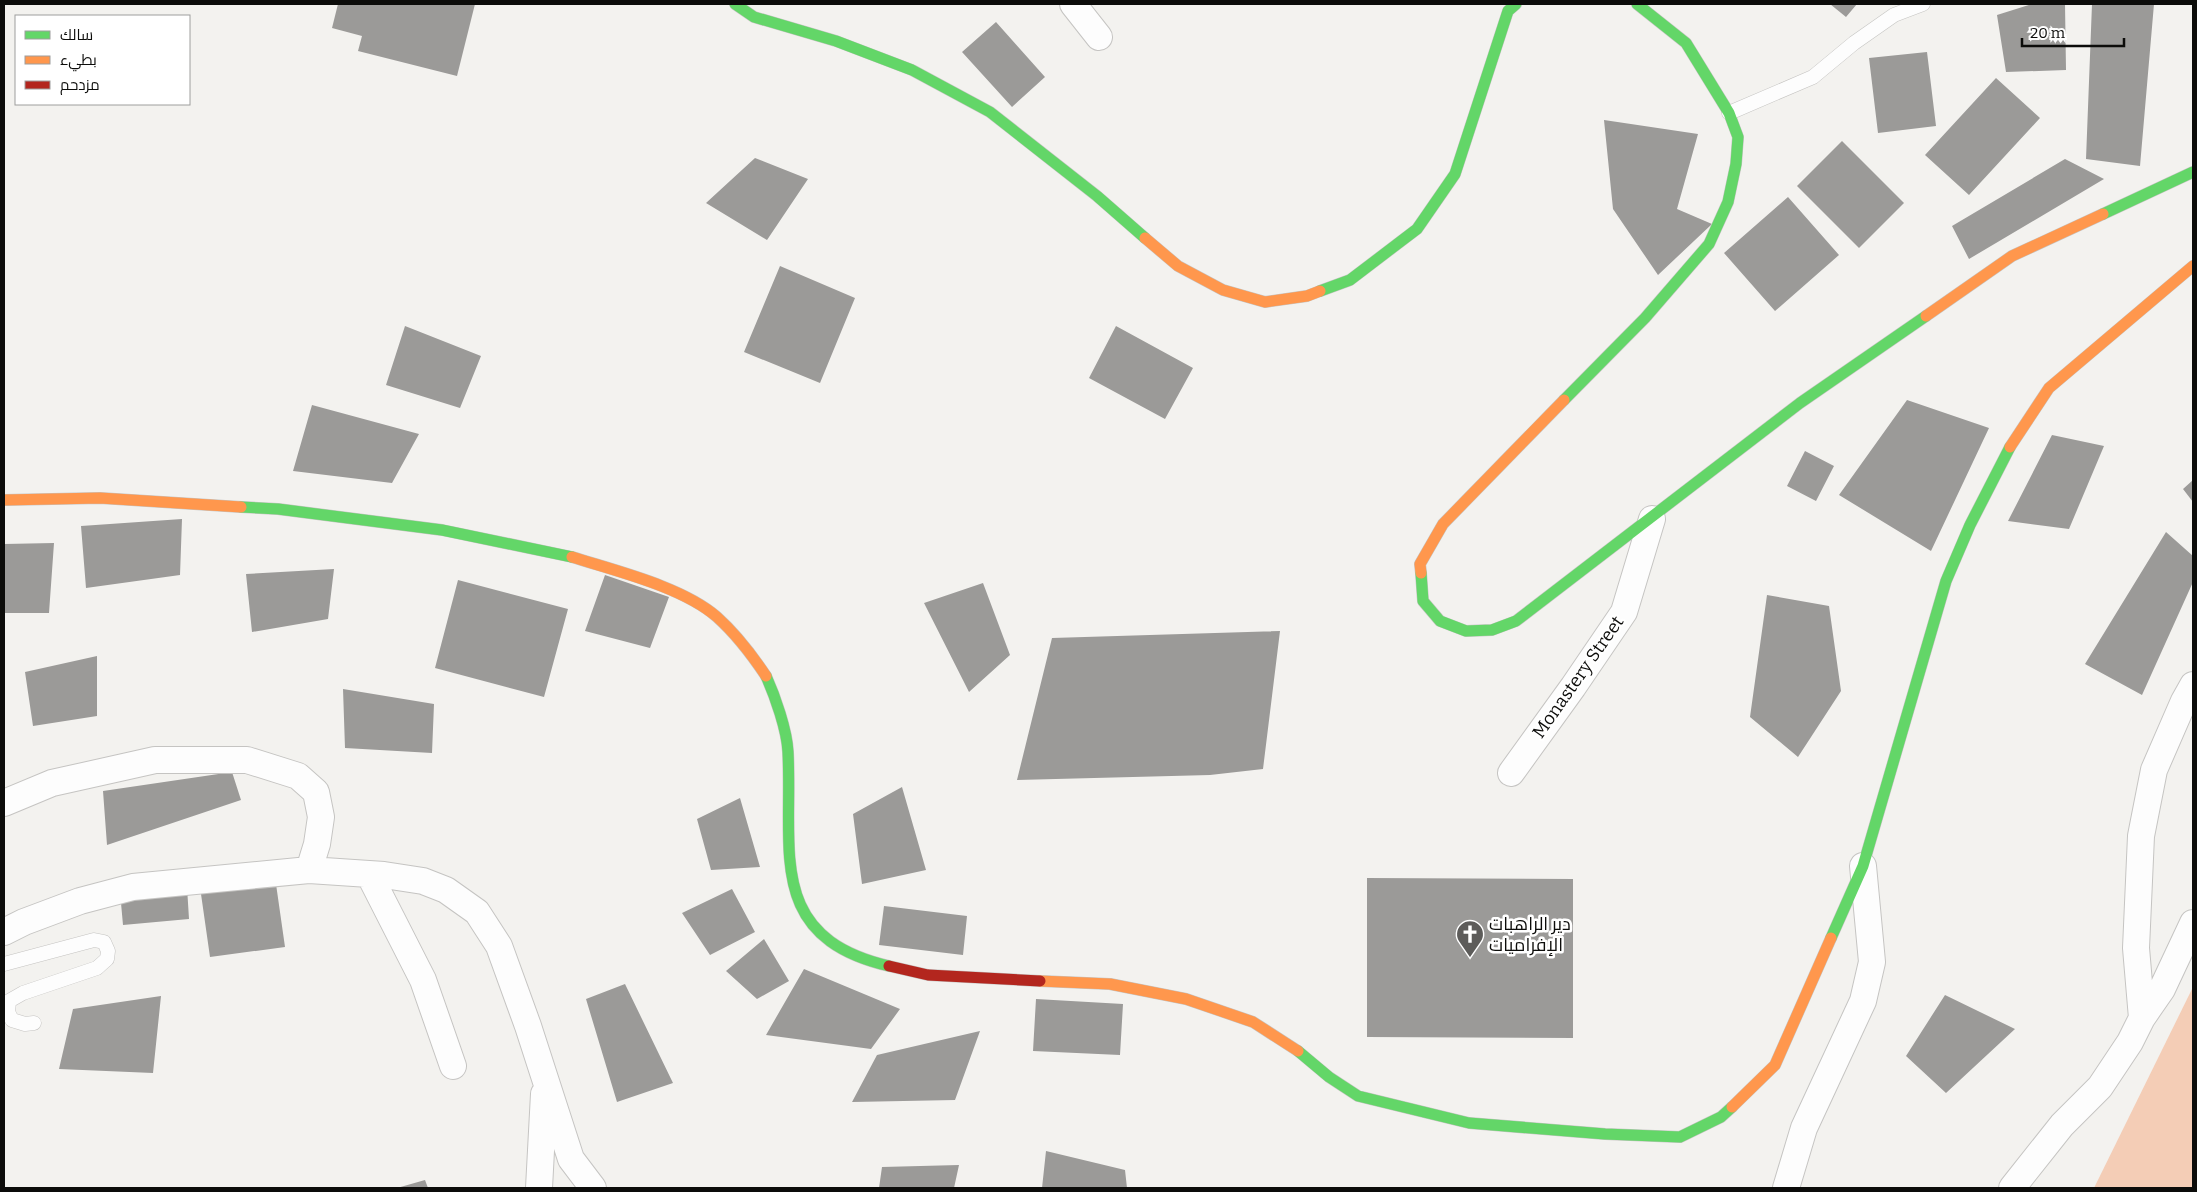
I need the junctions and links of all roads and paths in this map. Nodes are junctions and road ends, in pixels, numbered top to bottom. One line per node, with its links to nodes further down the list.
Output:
1 (735, 4): 3 (street)
2 (1073, 4): 6 (street)
3 (1516, 4)
4 (1637, 4): 7 (street)
5 (1923, 4): 7 (lane)
6 (1100, 37)
7 (1729, 113): 11 (street)
8 (2193, 172): 11 (street)
9 (2193, 266): 15 (street)
10 (4, 500): 15 (street)
11 (1652, 519): 13 (street, Monastery Street)
12 (2193, 685): 21 (street)
13 (1511, 773)
14 (4, 802): 16 (street)
15 (1863, 866): 27 (street)
16 (309, 870): 17 (street); 19 (street)
17 (369, 874): 23 (street); 24 (street)
18 (2193, 923): 21 (street)
19 (4, 932)
20 (4, 964): 22 (lane)
21 (2142, 1018): 28 (street)
22 (34, 1023)
23 (453, 1066)
24 (545, 1079): 25 (street); 26 (street)
25 (540, 1188)
26 (594, 1188)
27 (1786, 1188)
28 (2012, 1188)

